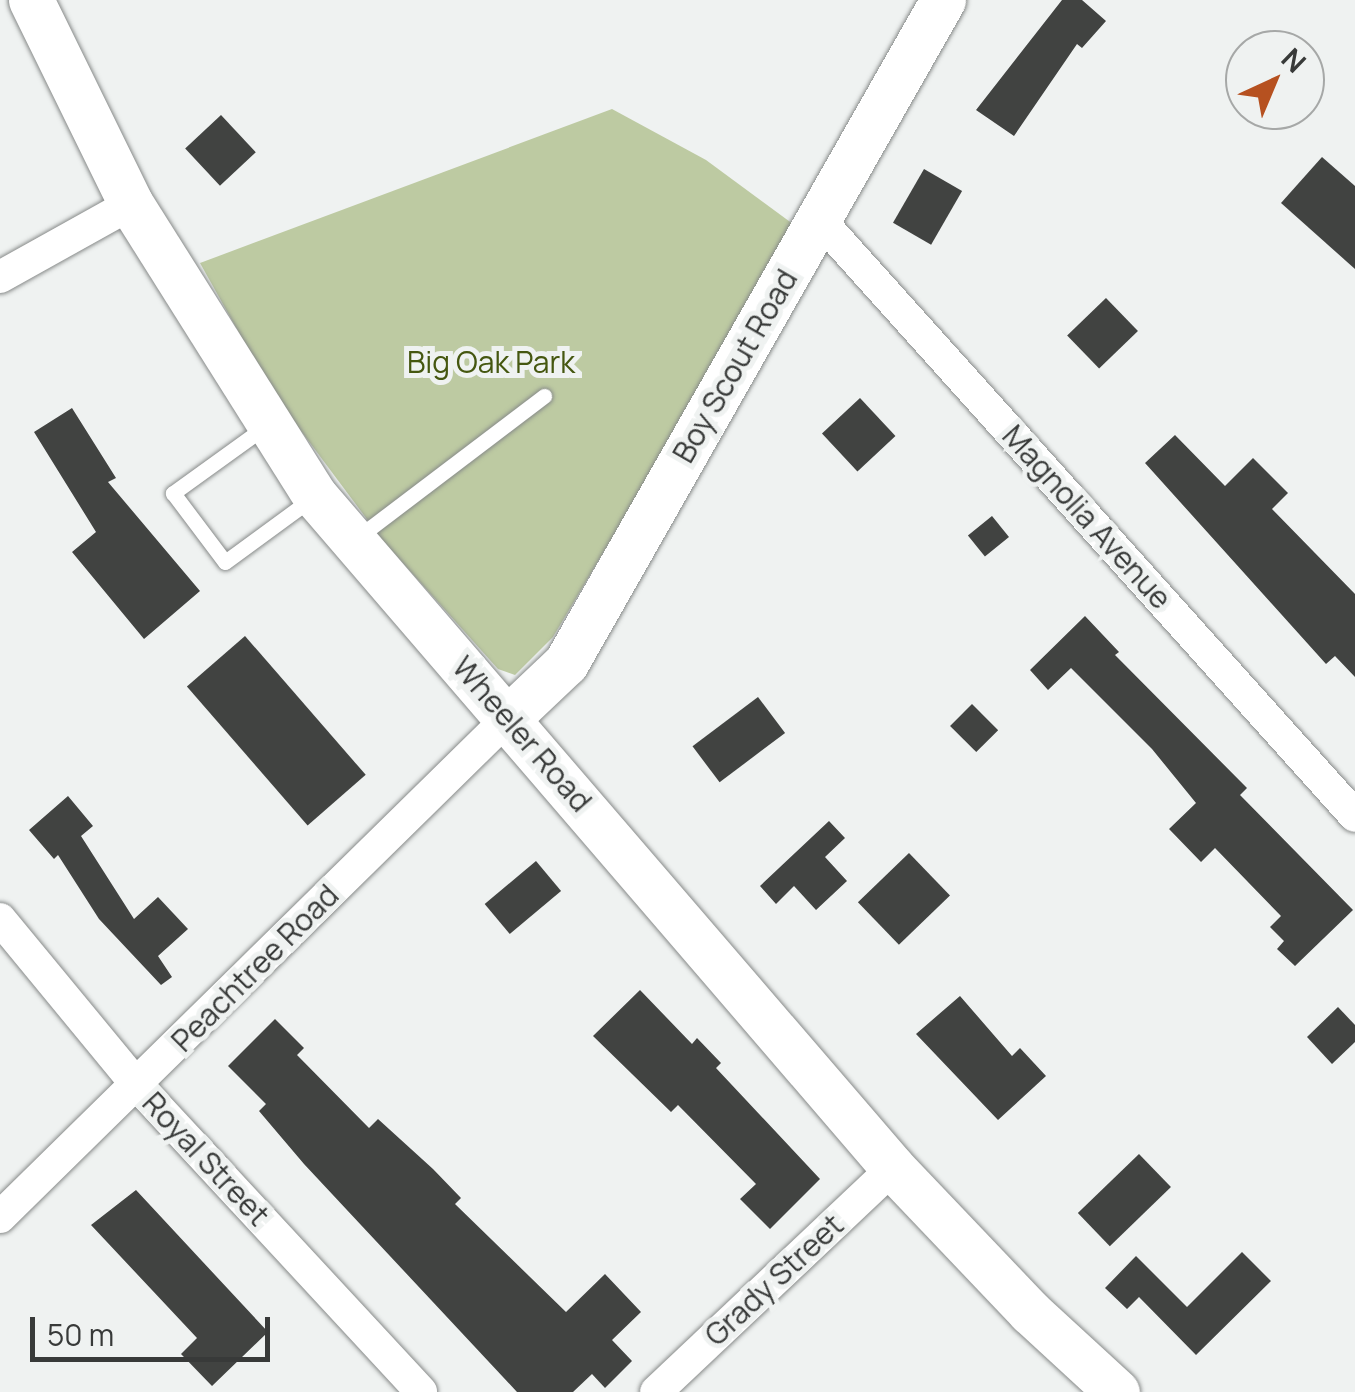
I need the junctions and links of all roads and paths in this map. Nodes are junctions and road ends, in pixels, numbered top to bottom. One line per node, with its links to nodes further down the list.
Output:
1 (31, 0): 3 (street, Wheeler Road)
2 (944, 0): 4 (street, Boy Scout Road)
3 (132, 204): 5 (street); 7 (street, Wheeler Road)
4 (820, 218): 10 (street, Boy Scout Road); 11 (street, Magnolia Avenue)
5 (0, 277)
6 (544, 396): 9 (lane)
7 (266, 426): 8 (street, Wheeler Road); 8 (lane)
8 (315, 496): 9 (street, Wheeler Road)
9 (354, 540): 10 (street, Wheeler Road)
10 (508, 717): 13 (street, Peachtree Road); 14 (street, Wheeler Road)
11 (1355, 816)
12 (0, 919): 13 (street, Royal Street)
13 (138, 1084): 15 (street, Peachtree Road); 16 (street, Royal Street)
14 (893, 1168): 17 (street, Grady Street); 18 (street, Wheeler Road)
15 (0, 1217)
16 (421, 1392)
17 (656, 1392)
18 (1117, 1392)

